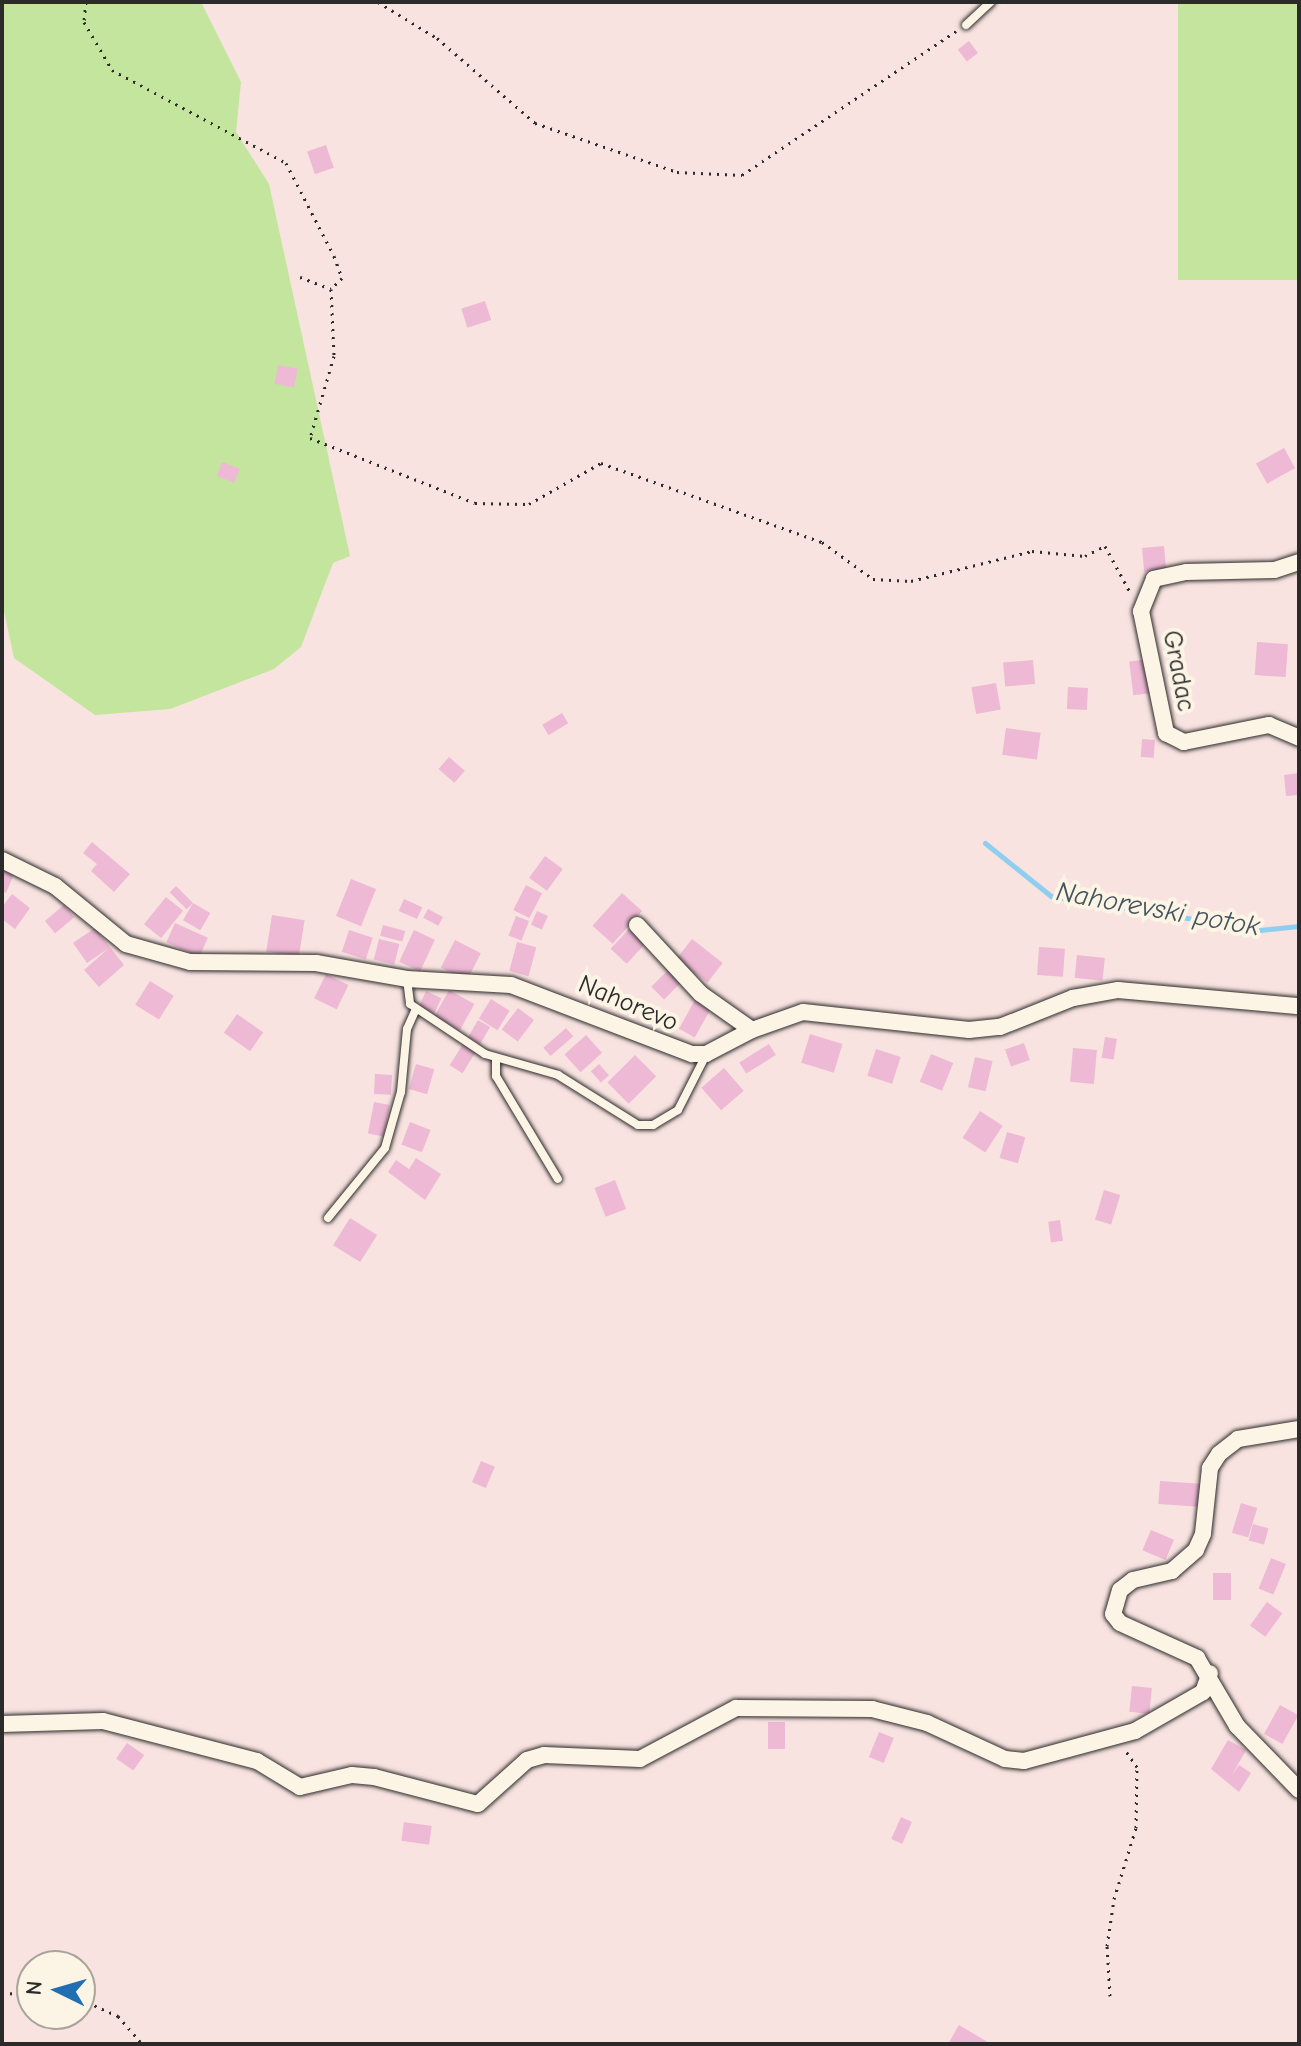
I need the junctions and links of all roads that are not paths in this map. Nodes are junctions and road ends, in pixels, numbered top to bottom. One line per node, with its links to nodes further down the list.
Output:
1 (991, 2): 2 (lane)
2 (966, 25)
3 (1299, 562): 4 (street, Gradac)
4 (1299, 738)
5 (2, 860): 7 (street, Nahorevo)
6 (637, 925): 10 (street)
7 (407, 979): 9 (lane); 11 (street, Nahorevo)
8 (1299, 1006): 10 (street)
9 (416, 1009): 12 (lane); 14 (lane)
10 (752, 1030): 11 (street)
11 (706, 1054): 12 (lane)
12 (496, 1058): 13 (lane)
13 (558, 1179)
14 (328, 1218)
15 (1299, 1429): 16 (street)
16 (1210, 1673): 17 (street); 18 (street)
17 (2, 1724)
18 (1299, 1790)

